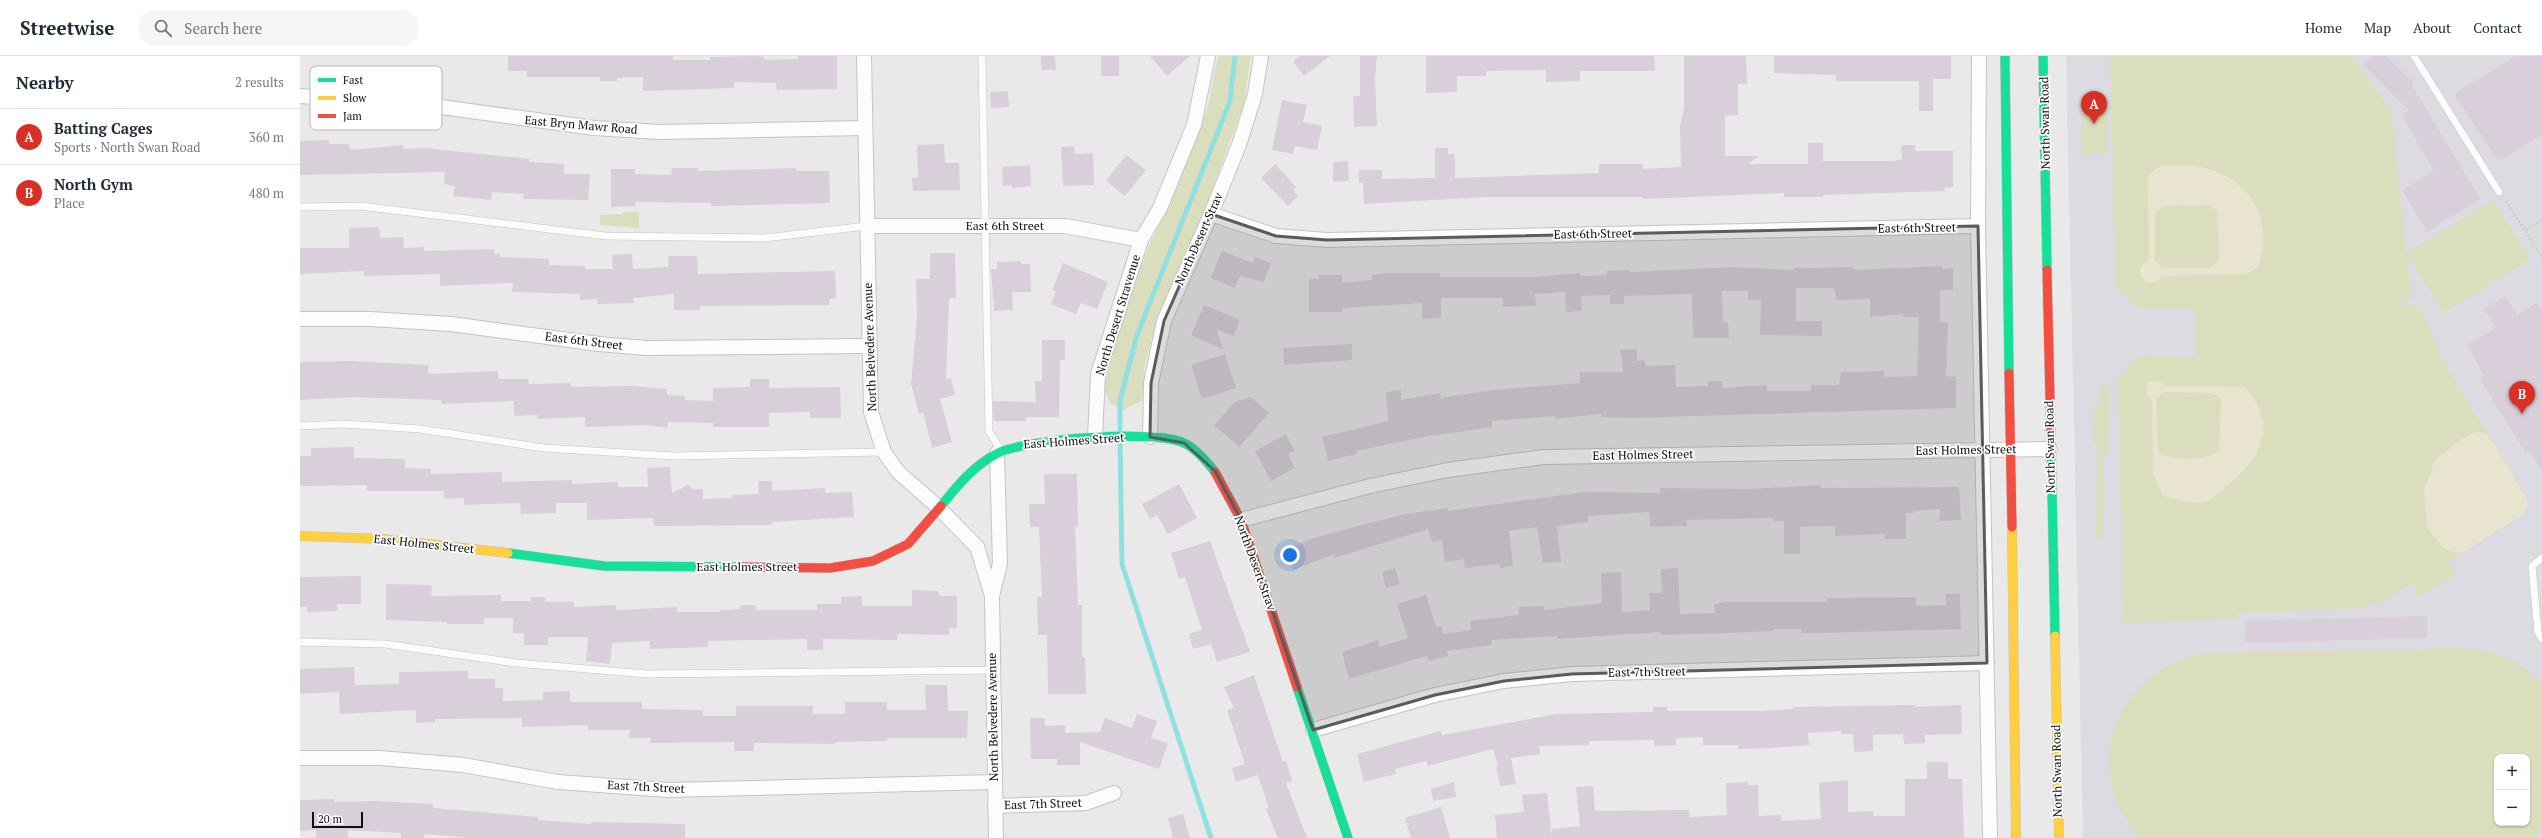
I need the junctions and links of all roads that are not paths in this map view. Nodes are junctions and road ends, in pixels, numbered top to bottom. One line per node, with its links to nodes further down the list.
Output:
1 (864, 56): 12 (street, North Belvedere Avenue)
2 (982, 56): 17 (lane)
3 (1208, 56): 19 (street)
4 (1261, 56): 15 (street, North Desert Strav)
5 (1978, 56): 18 (street)
6 (2005, 56): 26 (main road)
7 (2043, 56): 27 (main road, North Swan Road)
8 (2414, 56): 13 (lane)
9 (300, 96): 10 (street, East Bryn Mawr Road)
10 (310, 97)
11 (442, 107): 12 (street, East Bryn Mawr Road)
12 (864, 128): 16 (street, North Belvedere Avenue)
13 (2499, 192)
14 (300, 207): 16 (lane)
15 (1212, 214): 18 (street, East 6th Street); 24 (street, North Desert Strav)
16 (866, 226): 17 (street, East 6th Street); 21 (street, North Belvedere Avenue)
17 (985, 226): 19 (street, East 6th Street); 29 (lane)
18 (1978, 226): 25 (street)
19 (1141, 240): 23 (street, North Desert Stravenue)
20 (300, 319): 21 (street, East 6th Street)
21 (868, 346): 28 (street, North Belvedere Avenue)
22 (300, 426): 28 (lane)
23 (1095, 437): 24 (main road, East Holmes Street); 29 (main road, East Holmes Street)
24 (1150, 437): 31 (main road, North Desert Strav)
25 (1983, 449): 26 (street, East Holmes Street); 31 (street, East Holmes Street); 37 (street)
26 (2009, 449): 27 (street, East Holmes Street); 47 (main road)
27 (2050, 449): 48 (main road, North Swan Road)
28 (884, 452): 30 (street, North Belvedere Avenue)
29 (999, 452): 30 (main road, East Holmes Street); 34 (street, North Belvedere Avenue)
30 (938, 507): 32 (main road, East Holmes Street); 34 (street, North Belvedere Avenue)
31 (1241, 520): 39 (main road, North Desert Strav)
32 (300, 536)
33 (2542, 558): 35 (lane)
34 (992, 596): 38 (street, North Belvedere Avenue)
35 (2542, 639)
36 (300, 642): 38 (lane)
37 (1987, 663): 39 (street, East 7th Street); 46 (street)
38 (993, 670): 41 (street, North Belvedere Avenue)
39 (1313, 730): 45 (main road, North Desert Strav)
40 (300, 758): 41 (street, East 7th Street)
41 (994, 782): 43 (street, North Belvedere Avenue)
42 (1114, 793): 43 (street, East 7th Street)
43 (995, 806): 44 (street, North Belvedere Avenue)
44 (996, 838)
45 (1348, 838)
46 (1990, 838)
47 (2016, 838)
48 (2059, 838)

